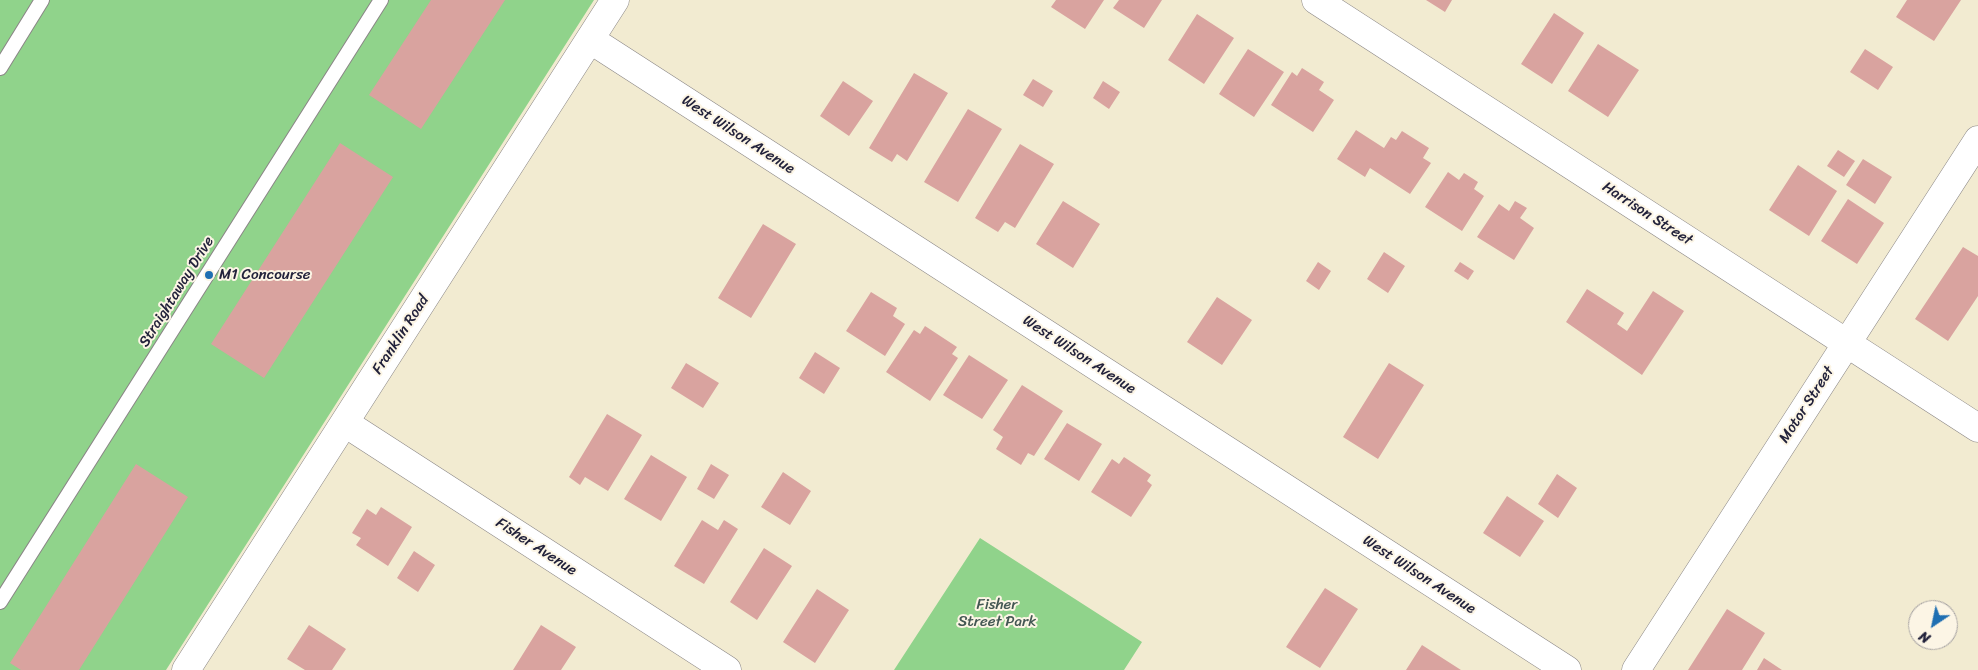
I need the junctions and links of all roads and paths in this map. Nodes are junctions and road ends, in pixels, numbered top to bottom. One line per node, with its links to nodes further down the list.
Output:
1 (42, 0): 6 (lane)
2 (381, 0): 11 (lane, Straightaway Drive)
3 (616, 0): 5 (street, Franklin Road)
4 (1316, 0): 8 (street, Harrison Street)
5 (591, 40): 9 (street, Franklin Road); 14 (street, West Wilson Avenue)
6 (1, 66)
7 (1978, 140): 8 (street, Motor Street)
8 (1847, 343): 10 (street, Harrison Street); 15 (street, Motor Street)
9 (345, 423): 12 (street, Franklin Road); 13 (street, Fisher Avenue)
10 (1978, 428)
11 (0, 602)
12 (186, 670)
13 (727, 670)
14 (1567, 670)
15 (1636, 670)

